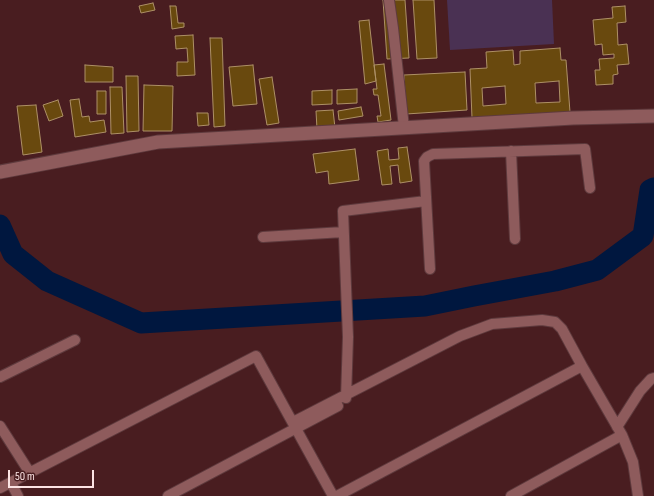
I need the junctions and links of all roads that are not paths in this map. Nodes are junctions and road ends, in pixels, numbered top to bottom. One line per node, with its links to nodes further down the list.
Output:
1 (389, 0): 3 (street)
2 (654, 116): 3 (street)
3 (404, 127): 5 (street)
4 (511, 151): 6 (street); 7 (street); 10 (street)
5 (0, 172)
6 (590, 188)
7 (426, 201): 8 (street); 11 (street)
8 (343, 232): 9 (street); 17 (street)
9 (263, 238)
10 (515, 239)
11 (430, 269)
12 (468, 338): 17 (street)
13 (75, 340): 15 (street)
14 (582, 366): 18 (street); 20 (street); 27 (street)
15 (0, 378)
16 (654, 378): 20 (street)
17 (345, 402): 18 (street)
18 (295, 425): 21 (street); 25 (street); 26 (street)
19 (0, 426): 21 (street)
20 (620, 431): 28 (street); 29 (street)
21 (30, 473): 22 (street)
22 (11, 483): 23 (street); 24 (street)
23 (0, 488)
24 (18, 496)
25 (168, 496)
26 (333, 496)
27 (337, 496)
28 (511, 496)
29 (638, 496)

